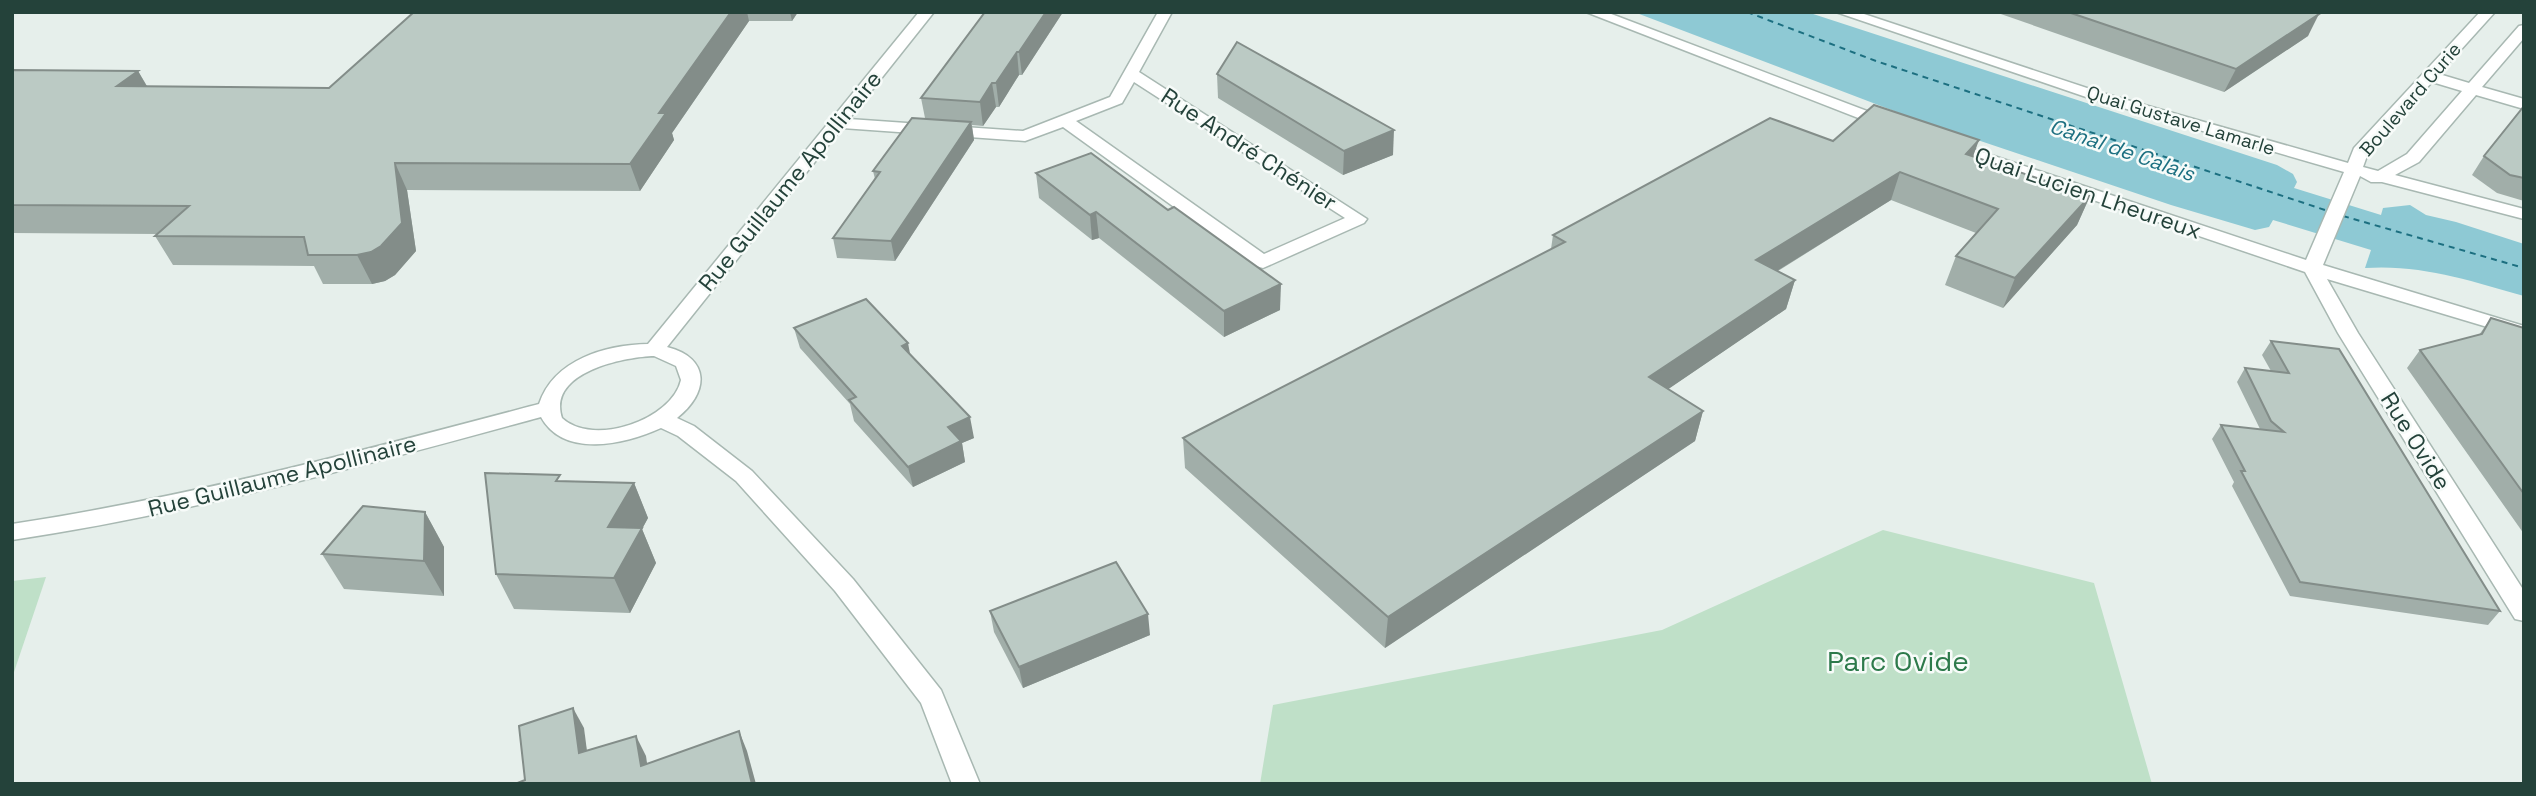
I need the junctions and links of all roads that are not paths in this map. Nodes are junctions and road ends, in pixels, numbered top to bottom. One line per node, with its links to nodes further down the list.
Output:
1 (927, 12): 14 (street, Rue Guillaume Apollinaire)
2 (1165, 12): 9 (street)
3 (1594, 12): 8 (street)
4 (1604, 12): 8 (street)
5 (1843, 12): 17 (street, Quai Gustave Lamarle)
6 (2488, 12): 10 (street, Boulevard Curie)
7 (2524, 29): 11 (street, Boulevard Curie)
8 (1658, 37): 15 (street)
9 (1131, 74): 13 (street); 13 (street, Rue André Chénier)
10 (2428, 76): 11 (street); 17 (street, Boulevard Curie)
11 (2472, 89): 12 (street); 18 (street, Boulevard Curie)
12 (2524, 104)
13 (1065, 121): 14 (street)
14 (840, 123): 23 (street, Rue Guillaume Apollinaire)
15 (1905, 131)
16 (1930, 140): 21 (street, Quai Lucien Lheureux)
17 (2353, 169): 18 (street, Quai Gustave Lamarle); 19 (street, Boulevard Curie)
18 (2381, 176): 19 (street, Boulevard Curie); 20 (street, Quai Gustave Lamarle)
19 (2344, 195): 21 (street)
20 (2524, 214)
21 (2312, 268): 22 (street, Quai Lucien Lheureux); 27 (street, Rue Ovide)
22 (2524, 332)
23 (654, 351): 24 (street); 25 (street)
24 (549, 408): 25 (street); 26 (street, Rue Guillaume Apollinaire)
25 (661, 419): 28 (street)
26 (12, 532)
27 (2524, 612)
28 (966, 784)

